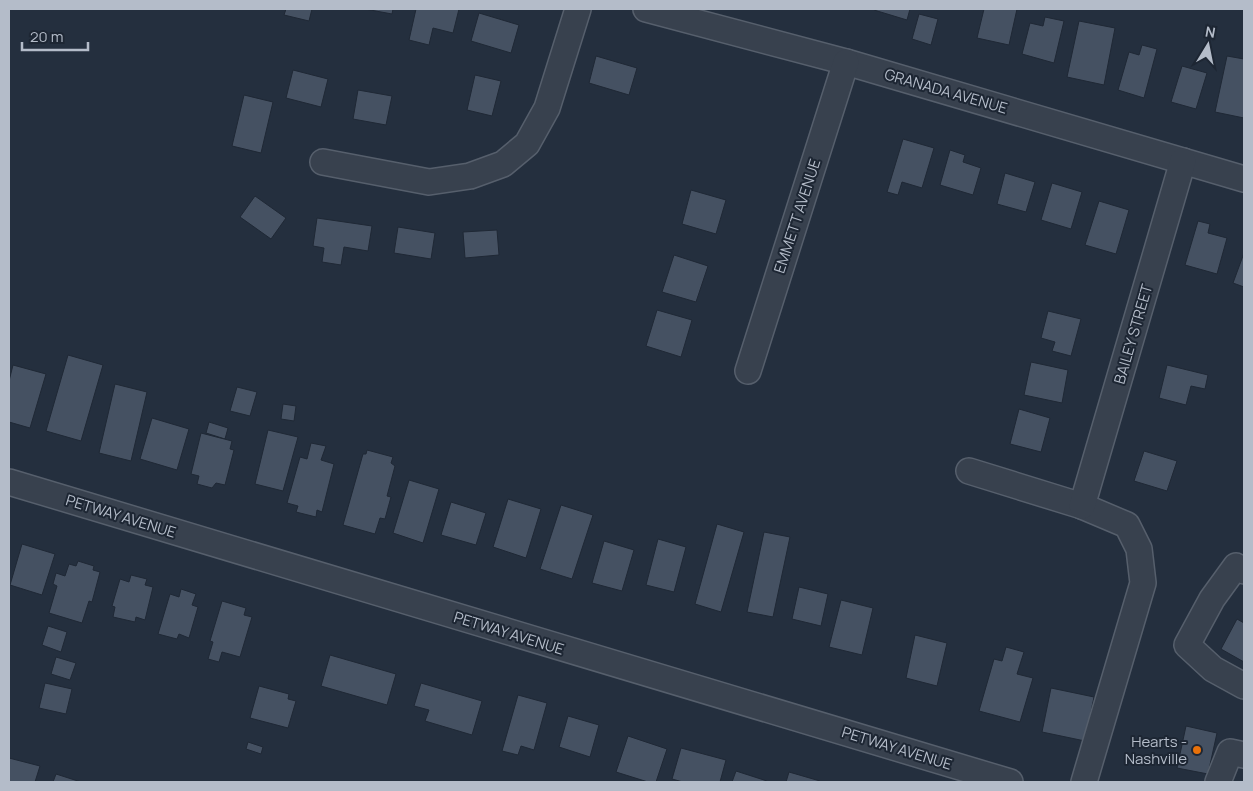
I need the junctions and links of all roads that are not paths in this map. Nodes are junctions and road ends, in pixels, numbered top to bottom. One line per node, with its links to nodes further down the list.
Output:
1 (578, 9): 5 (street)
2 (646, 9): 3 (street, GRANADA AVENUE)
3 (846, 62): 4 (street, GRANADA AVENUE); 7 (street, EMMETT AVENUE)
4 (1183, 161): 6 (street, GRANADA AVENUE); 10 (street, BAILEY STREET)
5 (323, 162)
6 (1244, 179)
7 (748, 371)
8 (969, 471): 10 (street)
9 (9, 482): 14 (street, PETWAY AVENUE)
10 (1082, 506): 17 (street)
11 (1244, 571): 12 (street)
12 (1244, 686)
13 (1244, 755): 18 (street)
14 (940, 772): 15 (street, PETWAY AVENUE)
15 (978, 778): 16 (street, PETWAY AVENUE)
16 (1010, 782)
17 (1084, 782)
18 (1218, 782)

